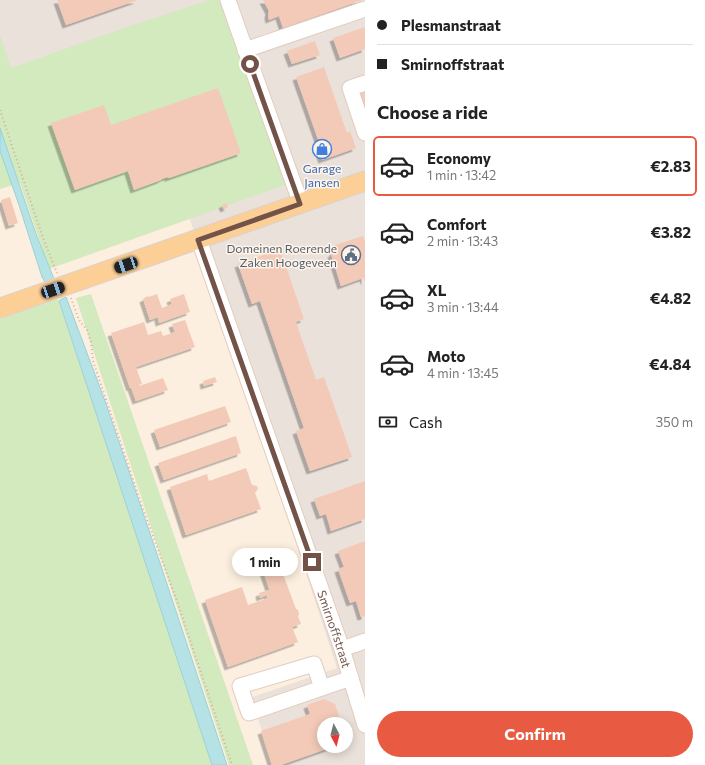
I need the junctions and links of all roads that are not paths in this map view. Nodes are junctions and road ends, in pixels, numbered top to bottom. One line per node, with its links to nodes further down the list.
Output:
1 (228, 0): 3 (street)
2 (365, 10): 3 (street)
3 (245, 50): 7 (street)
4 (365, 83): 5 (street)
5 (365, 133)
6 (365, 182): 7 (main road)
7 (300, 204): 8 (main road)
8 (198, 240): 9 (main road); 11 (street, Smirnoffstraat)
9 (5, 307)
10 (365, 641): 11 (street)
11 (342, 649): 12 (street, Smirnoffstraat)
12 (351, 678): 13 (street); 14 (street, Smirnoffstraat)
13 (322, 688): 13 (street)
14 (365, 725)

